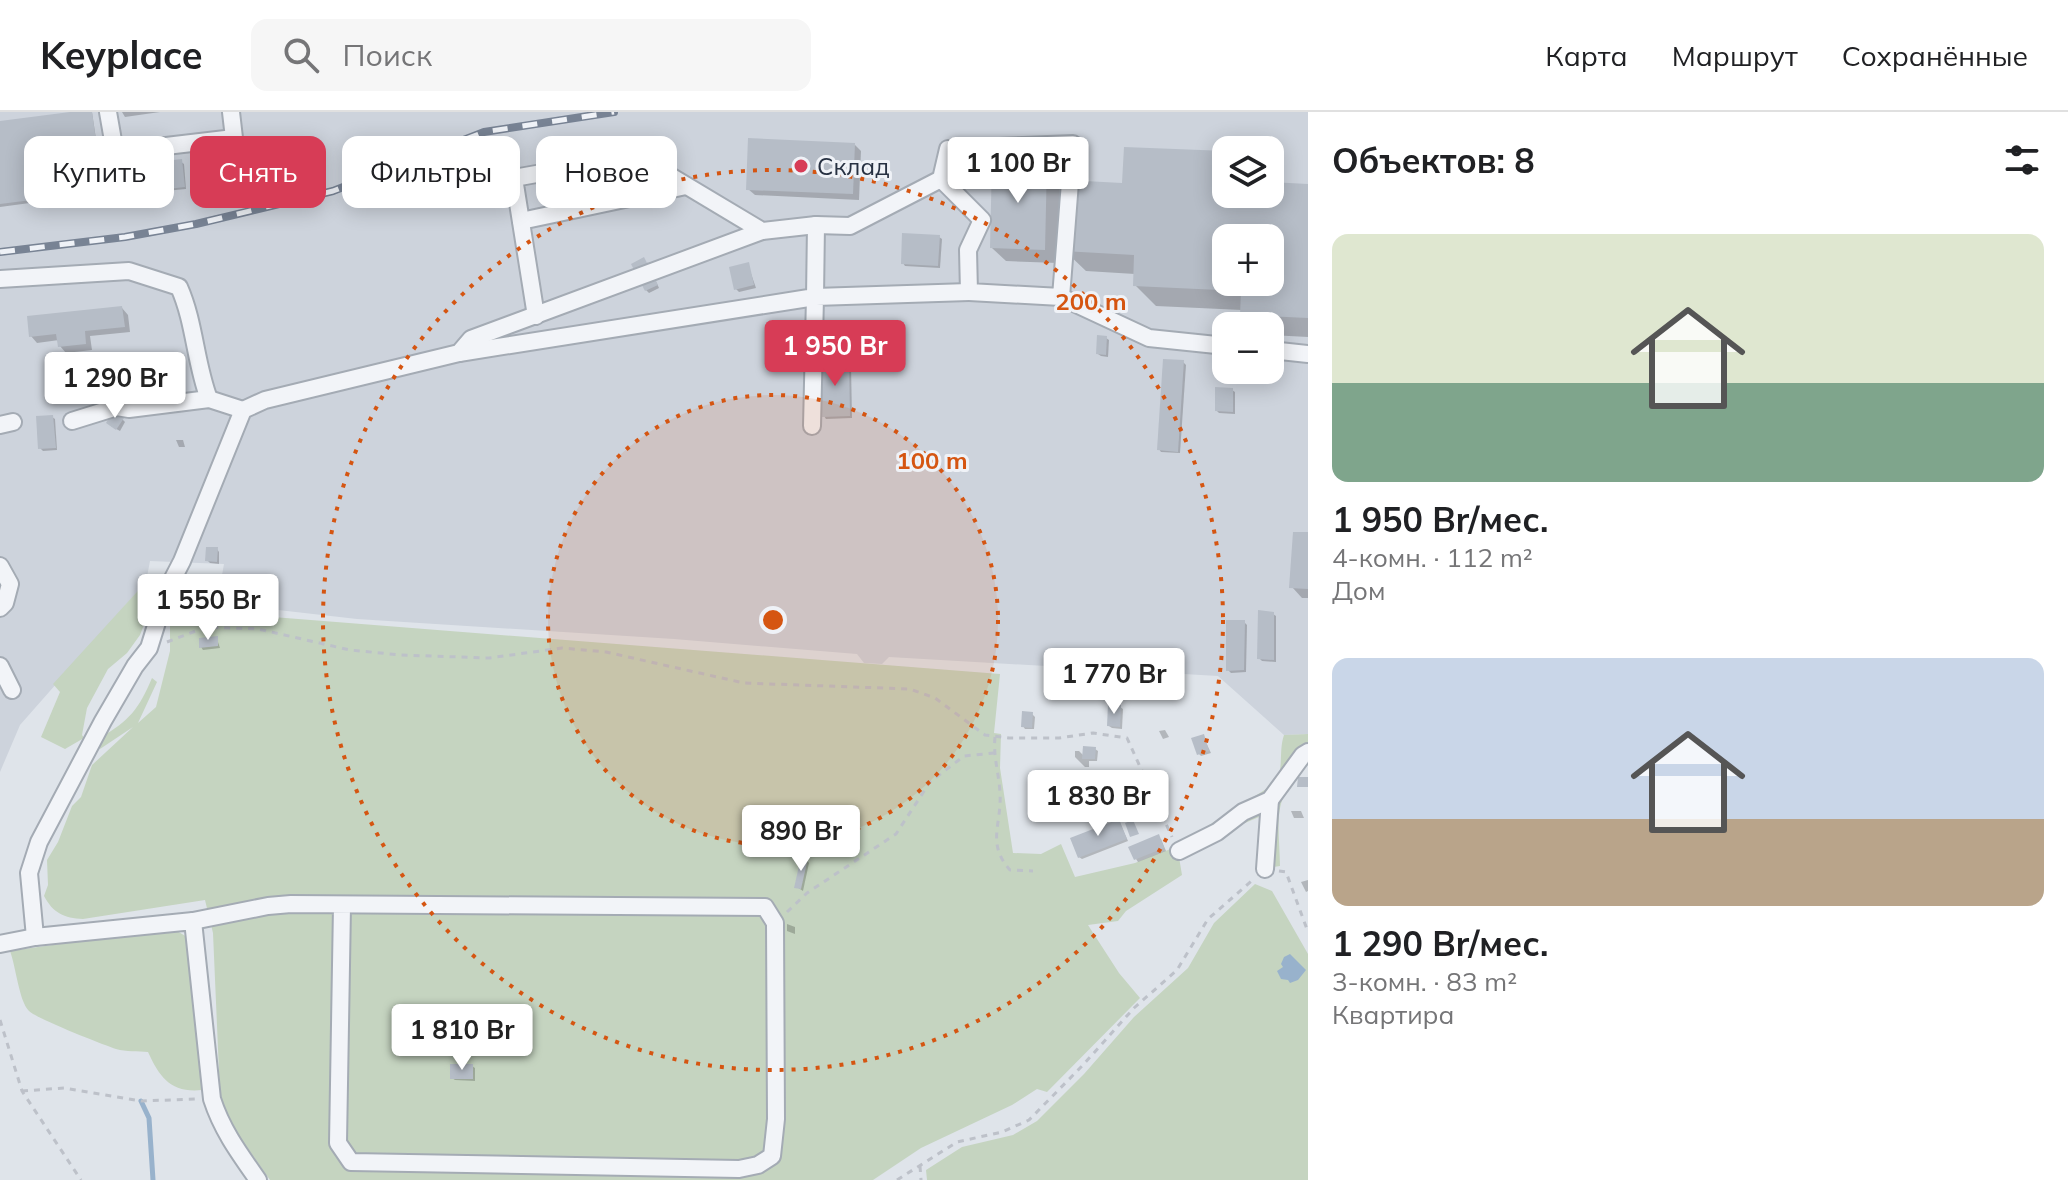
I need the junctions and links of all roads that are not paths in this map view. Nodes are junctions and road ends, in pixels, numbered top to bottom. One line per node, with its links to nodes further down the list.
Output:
1 (108, 112): 2 (street)
2 (231, 112)
3 (941, 179): 6 (street); 9 (street); 11 (street)
4 (686, 186): 5 (street); 5 (street); 7 (street)
5 (521, 221): 12 (street)
6 (816, 225): 7 (street); 10 (street)
7 (762, 231): 12 (street)
8 (0, 279): 17 (street)
9 (969, 292): 10 (street); 11 (street)
10 (815, 297): 15 (street); 20 (street)
11 (1061, 297): 13 (street)
12 (536, 316): 15 (street)
13 (1212, 345)
14 (1284, 351): 16 (street)
15 (459, 353): 18 (street)
16 (1308, 354)
17 (209, 399): 18 (street); 19 (street)
18 (243, 410): 31 (street)
19 (72, 421)
20 (812, 426)
21 (0, 566): 22 (street)
22 (0, 608)
23 (0, 666): 24 (street)
24 (12, 690)
25 (1308, 752): 26 (street)
26 (1270, 800): 27 (street); 28 (street)
27 (1179, 851)
28 (1265, 869)
29 (342, 906): 29 (street); 30 (street)
30 (193, 921): 31 (street); 33 (street)
31 (35, 937): 32 (street)
32 (0, 944)
33 (258, 1180)

